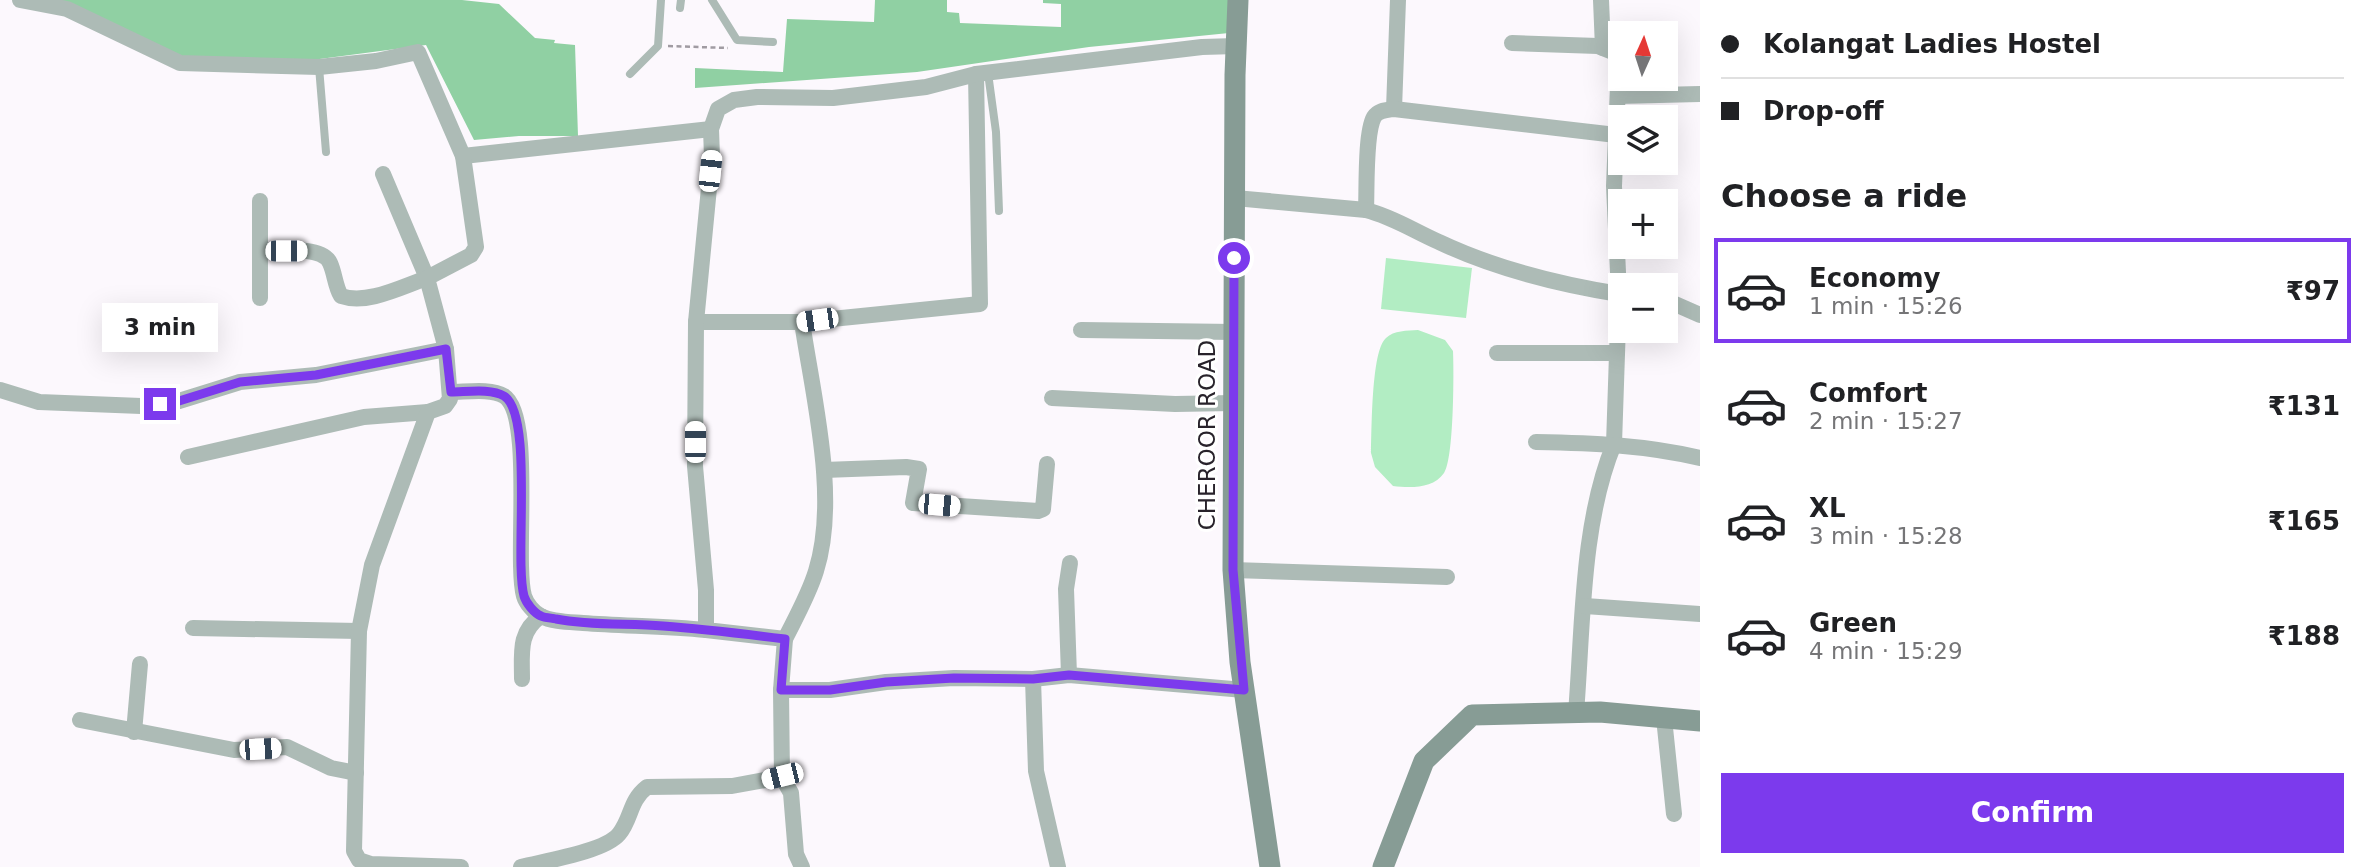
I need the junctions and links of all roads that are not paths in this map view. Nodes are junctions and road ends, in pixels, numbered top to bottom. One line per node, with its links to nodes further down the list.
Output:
1 (20, 0): 11 (street)
2 (661, 0): 13 (lane)
3 (712, 0): 7 (lane)
4 (1238, 0): 9 (main road, CHEROOR ROAD)
5 (1398, 0): 17 (street)
6 (1601, 0): 10 (street)
7 (773, 42)
8 (1512, 43): 10 (street)
9 (1236, 47): 12 (street); 24 (main road, CHEROOR ROAD)
10 (1603, 48): 15 (street)
11 (319, 67): 20 (lane); 21 (street)
12 (982, 74): 18 (street); 27 (lane); 36 (street)
13 (631, 75)
14 (1700, 94): 15 (street)
15 (1618, 96): 16 (street)
16 (1618, 105)
17 (1394, 109): 19 (street); 26 (street)
18 (711, 129): 21 (street); 35 (street)
19 (1608, 134)
20 (326, 152)
21 (463, 156): 30 (street)
22 (383, 174): 30 (street)
23 (1614, 175): 29 (street)
24 (1235, 198): 26 (street); 38 (main road, CHEROOR ROAD)
25 (260, 201): 28 (street)
26 (1366, 210): 31 (street)
27 (999, 211)
28 (260, 251): 30 (street); 32 (street)
29 (1617, 273)
30 (427, 278): 40 (street)
31 (1608, 293)
32 (260, 298)
33 (1678, 305): 34 (street)
34 (1700, 315)
35 (696, 322): 36 (street); 61 (street)
36 (802, 322): 53 (street)
37 (1081, 330): 38 (street)
38 (1234, 332): 46 (main road, CHEROOR ROAD)
39 (1617, 343): 42 (street)
40 (446, 349): 43 (street); 44 (street)
41 (1497, 353): 42 (street)
42 (1617, 353): 49 (street)
43 (0, 390)
44 (451, 392): 47 (street); 59 (street)
45 (1052, 398): 46 (street)
46 (1233, 403): 55 (main road, CHEROOR ROAD)
47 (428, 412): 50 (street); 62 (street)
48 (1536, 442): 49 (street)
49 (1614, 444): 51 (street); 57 (street)
50 (188, 457)
51 (1700, 458)
52 (1047, 464): 53 (street)
53 (824, 470): 63 (street)
54 (1070, 563): 65 (street)
55 (1233, 570): 56 (street); 69 (main road, CHEROOR ROAD)
56 (1447, 577)
57 (1585, 606): 58 (street); 70 (street)
58 (1700, 614)
59 (541, 616): 61 (street); 66 (street)
60 (193, 628): 62 (street)
61 (706, 630): 63 (street)
62 (359, 631): 75 (street)
63 (785, 639): 68 (street)
64 (140, 664): 74 (street)
65 (1069, 675): 67 (street); 69 (street)
66 (522, 679)
67 (1033, 679): 68 (street); 81 (street)
68 (781, 690): 76 (street)
69 (1244, 690): 82 (main road, CHEROOR ROAD)
70 (1576, 713): 71 (main road); 83 (main road)
71 (1664, 718): 73 (main road); 77 (street)
72 (80, 720): 74 (street)
73 (1700, 721)
74 (134, 732): 75 (street)
75 (356, 773): 78 (street)
76 (782, 776): 79 (street); 80 (street)
77 (1674, 814)
78 (461, 867)
79 (521, 867)
80 (802, 867)
81 (1058, 867)
82 (1270, 867)
83 (1383, 867)

